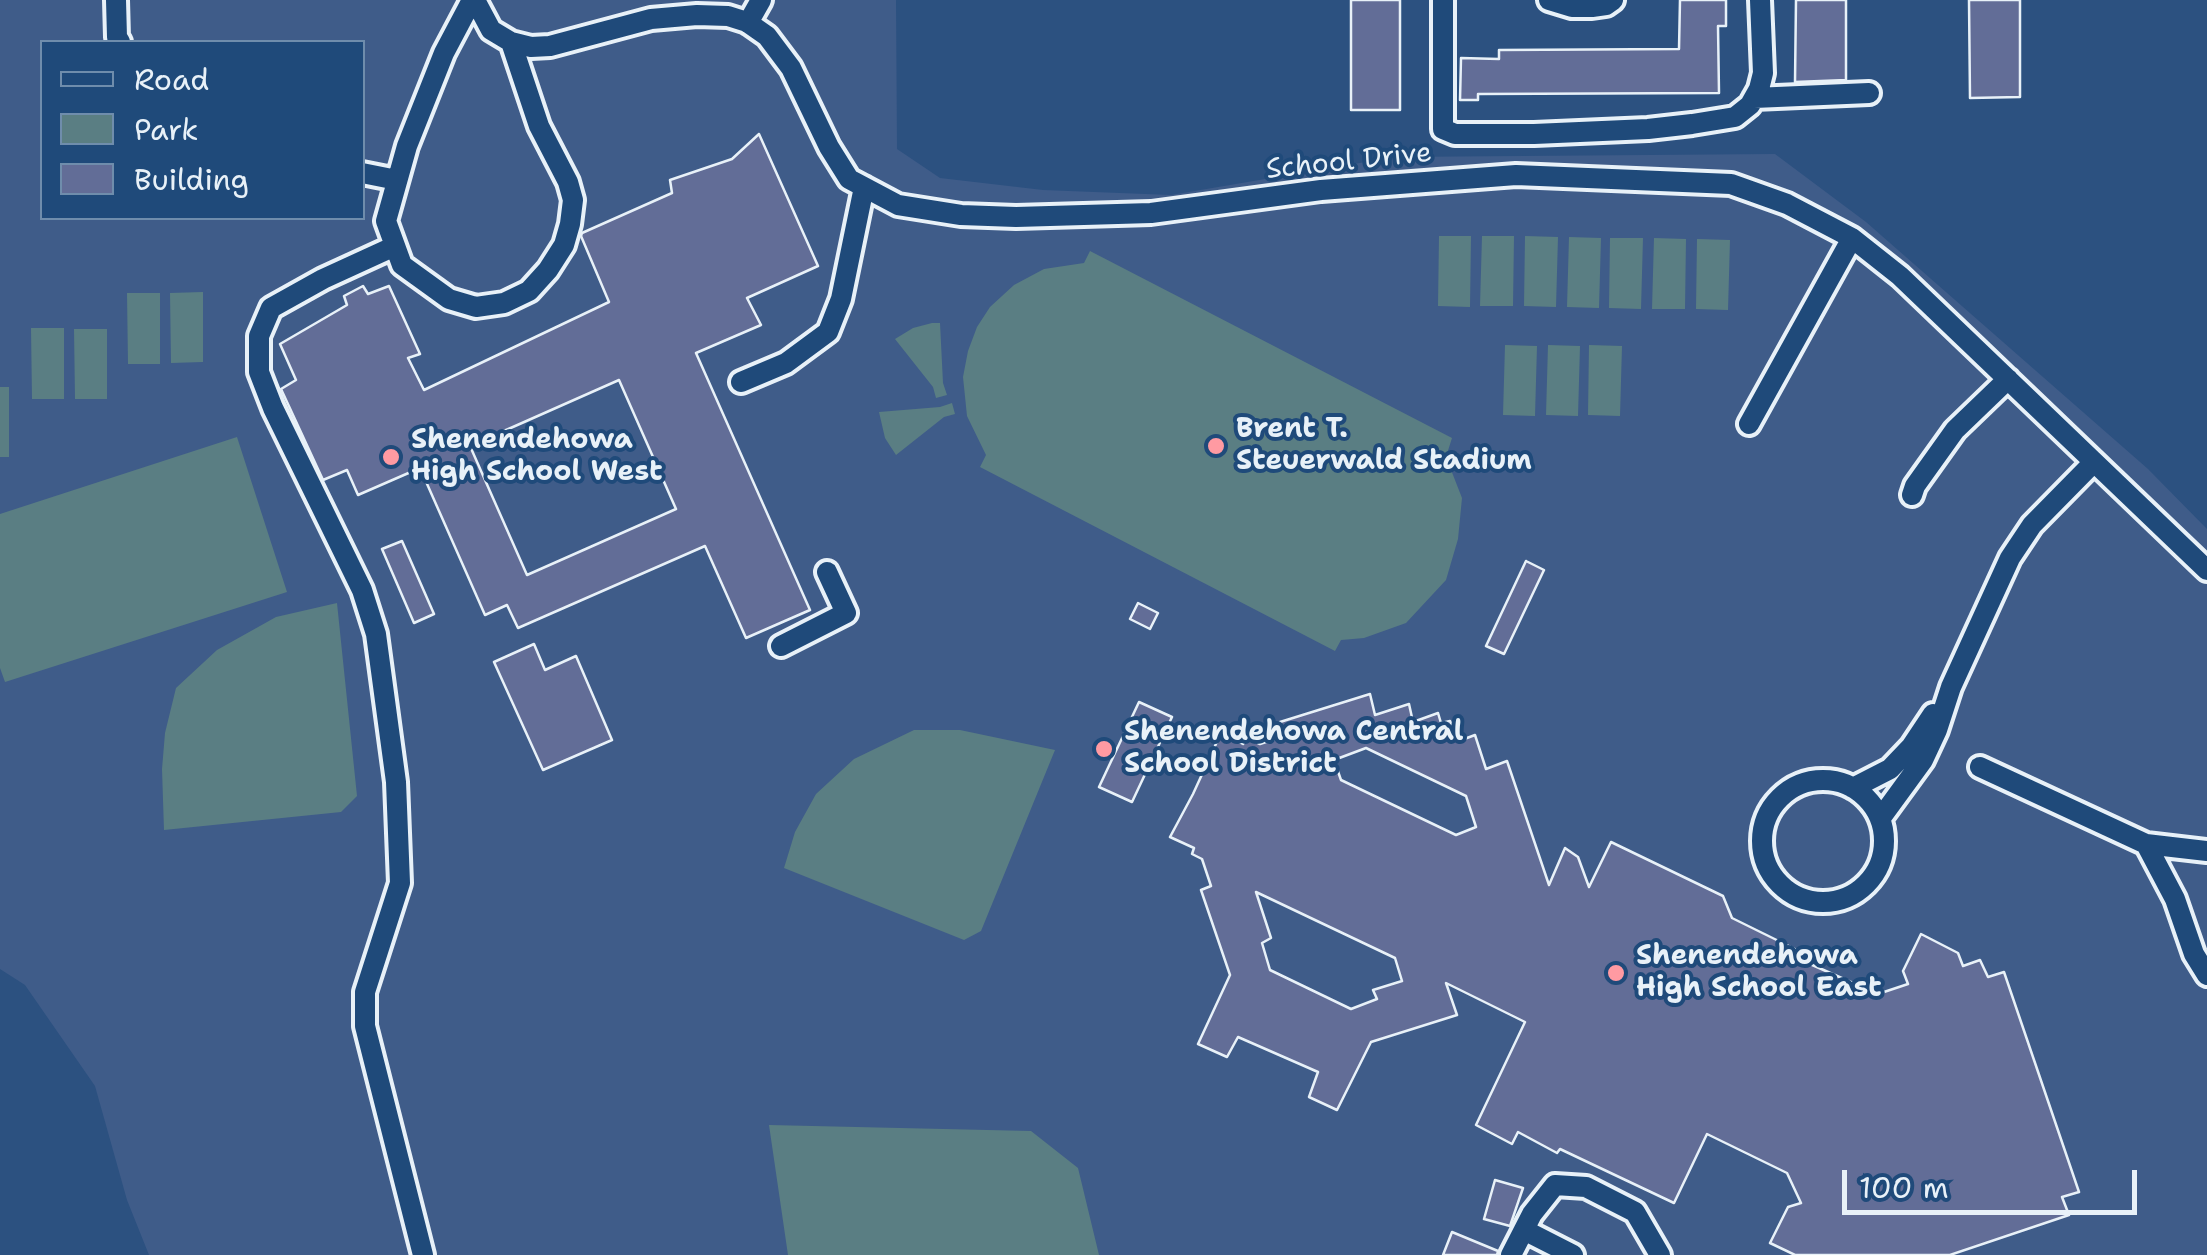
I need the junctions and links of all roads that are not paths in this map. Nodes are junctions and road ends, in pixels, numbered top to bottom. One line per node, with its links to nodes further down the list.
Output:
1 (116, 0): 9 (street)
2 (473, 0): 10 (street); 14 (street)
3 (761, 0): 8 (street)
4 (1443, 0): 12 (street)
5 (1549, 0): 6 (street)
6 (1613, 0)
7 (1760, 0): 12 (street)
8 (748, 23): 10 (street); 15 (street, School Drive)
9 (118, 40)
10 (511, 42): 17 (street)
11 (1869, 93): 12 (street)
12 (1754, 98)
13 (365, 175): 14 (street)
14 (397, 180): 17 (street)
15 (864, 187): 16 (street, School Drive); 19 (street)
16 (1852, 238): 18 (street, School Drive); 20 (street)
17 (395, 246): 34 (street)
18 (2008, 379): 21 (street, School Drive); 22 (street)
19 (741, 382)
20 (1749, 424)
21 (2094, 462): 23 (street, School Drive); 26 (street)
22 (1912, 495)
23 (2207, 570)
24 (827, 572): 25 (street)
25 (780, 646)
26 (1951, 687): 28 (street); 29 (street)
27 (1980, 767): 30 (street)
28 (1853, 788): 29 (street); 29 (street)
29 (1880, 819)
30 (2146, 844): 31 (street); 32 (street)
31 (2207, 850)
32 (2207, 975)
33 (1524, 1230): 35 (street); 36 (street); 37 (street)
34 (423, 1255)
35 (1511, 1255)
36 (1572, 1255)
37 (1660, 1255)

